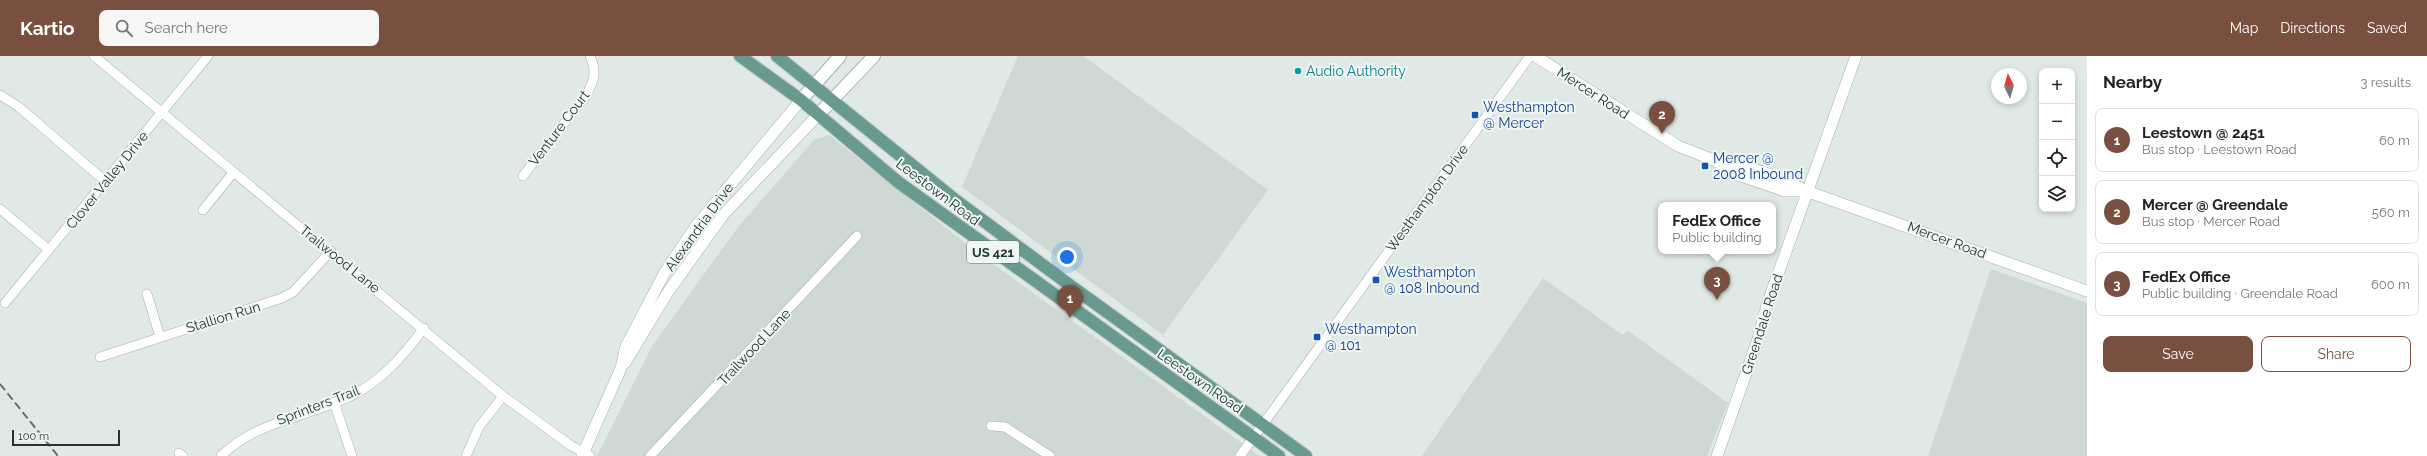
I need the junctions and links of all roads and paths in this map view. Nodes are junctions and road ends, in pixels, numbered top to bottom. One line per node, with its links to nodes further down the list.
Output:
1 (94, 56): 15 (street, Trailwood Lane)
2 (208, 56): 15 (street, Clover Valley Drive)
3 (590, 56): 18 (street, Venture Court)
4 (740, 56): 13 (main road, Leestown Road / US 421)
5 (777, 56): 11 (main road, Leestown Road / US 421)
6 (840, 56): 11 (main road)
7 (874, 56): 14 (main road)
8 (1530, 56): 36 (street, Westhampton Drive)
9 (1535, 56): 20 (street, Mercer Road)
10 (1856, 56): 20 (street, Greendale Road)
11 (813, 85): 13 (main road); 14 (main road, Leestown Road / US 421)
12 (0, 95): 19 (street)
13 (801, 100): 16 (main road, Leestown Road / US 421); 32 (street, Alexandria Drive)
14 (833, 101): 16 (main road); 36 (main road, Leestown Road / US 421)
15 (162, 113): 17 (street, Trailwood Lane); 19 (street, Clover Valley Drive)
16 (818, 115): 32 (street, Alexandria Drive); 37 (main road, Leestown Road / US 421)
17 (233, 173): 22 (street); 25 (street, Trailwood Lane)
18 (523, 176)
19 (106, 182): 24 (street, Clover Valley Drive)
20 (1806, 191): 26 (street, Mercer Road); 47 (street, Greendale Road)
21 (0, 209): 24 (street)
22 (203, 210)
23 (857, 236): 42 (street, Trailwood Lane)
24 (49, 250): 28 (street, Clover Valley Drive)
25 (331, 251): 29 (street, Trailwood Lane); 30 (street, Stallion Run)
26 (2087, 291)
27 (147, 294): 30 (street)
28 (5, 303)
29 (424, 328): 33 (street, Trailwood Lane); 34 (street, Sprinters Trail)
30 (160, 337): 31 (street, Stallion Run)
31 (100, 357)
32 (621, 368): 38 (street, Alexandria Drive)
33 (504, 396): 38 (street, Trailwood Lane); 41 (street)
34 (334, 402): 39 (street, Sprinters Trail); 40 (street)
35 (992, 426): 43 (street)
36 (1264, 426): 37 (street, Westhampton Drive); 46 (main road, Leestown Road / US 421)
37 (1254, 438): 44 (street, Westhampton Drive); 45 (main road, Leestown Road / US 421)
38 (585, 455)
39 (221, 456)
40 (352, 456)
41 (466, 456)
42 (650, 456)
43 (1050, 456)
44 (1240, 456)
45 (1279, 456)
46 (1306, 456)
47 (1717, 456)

